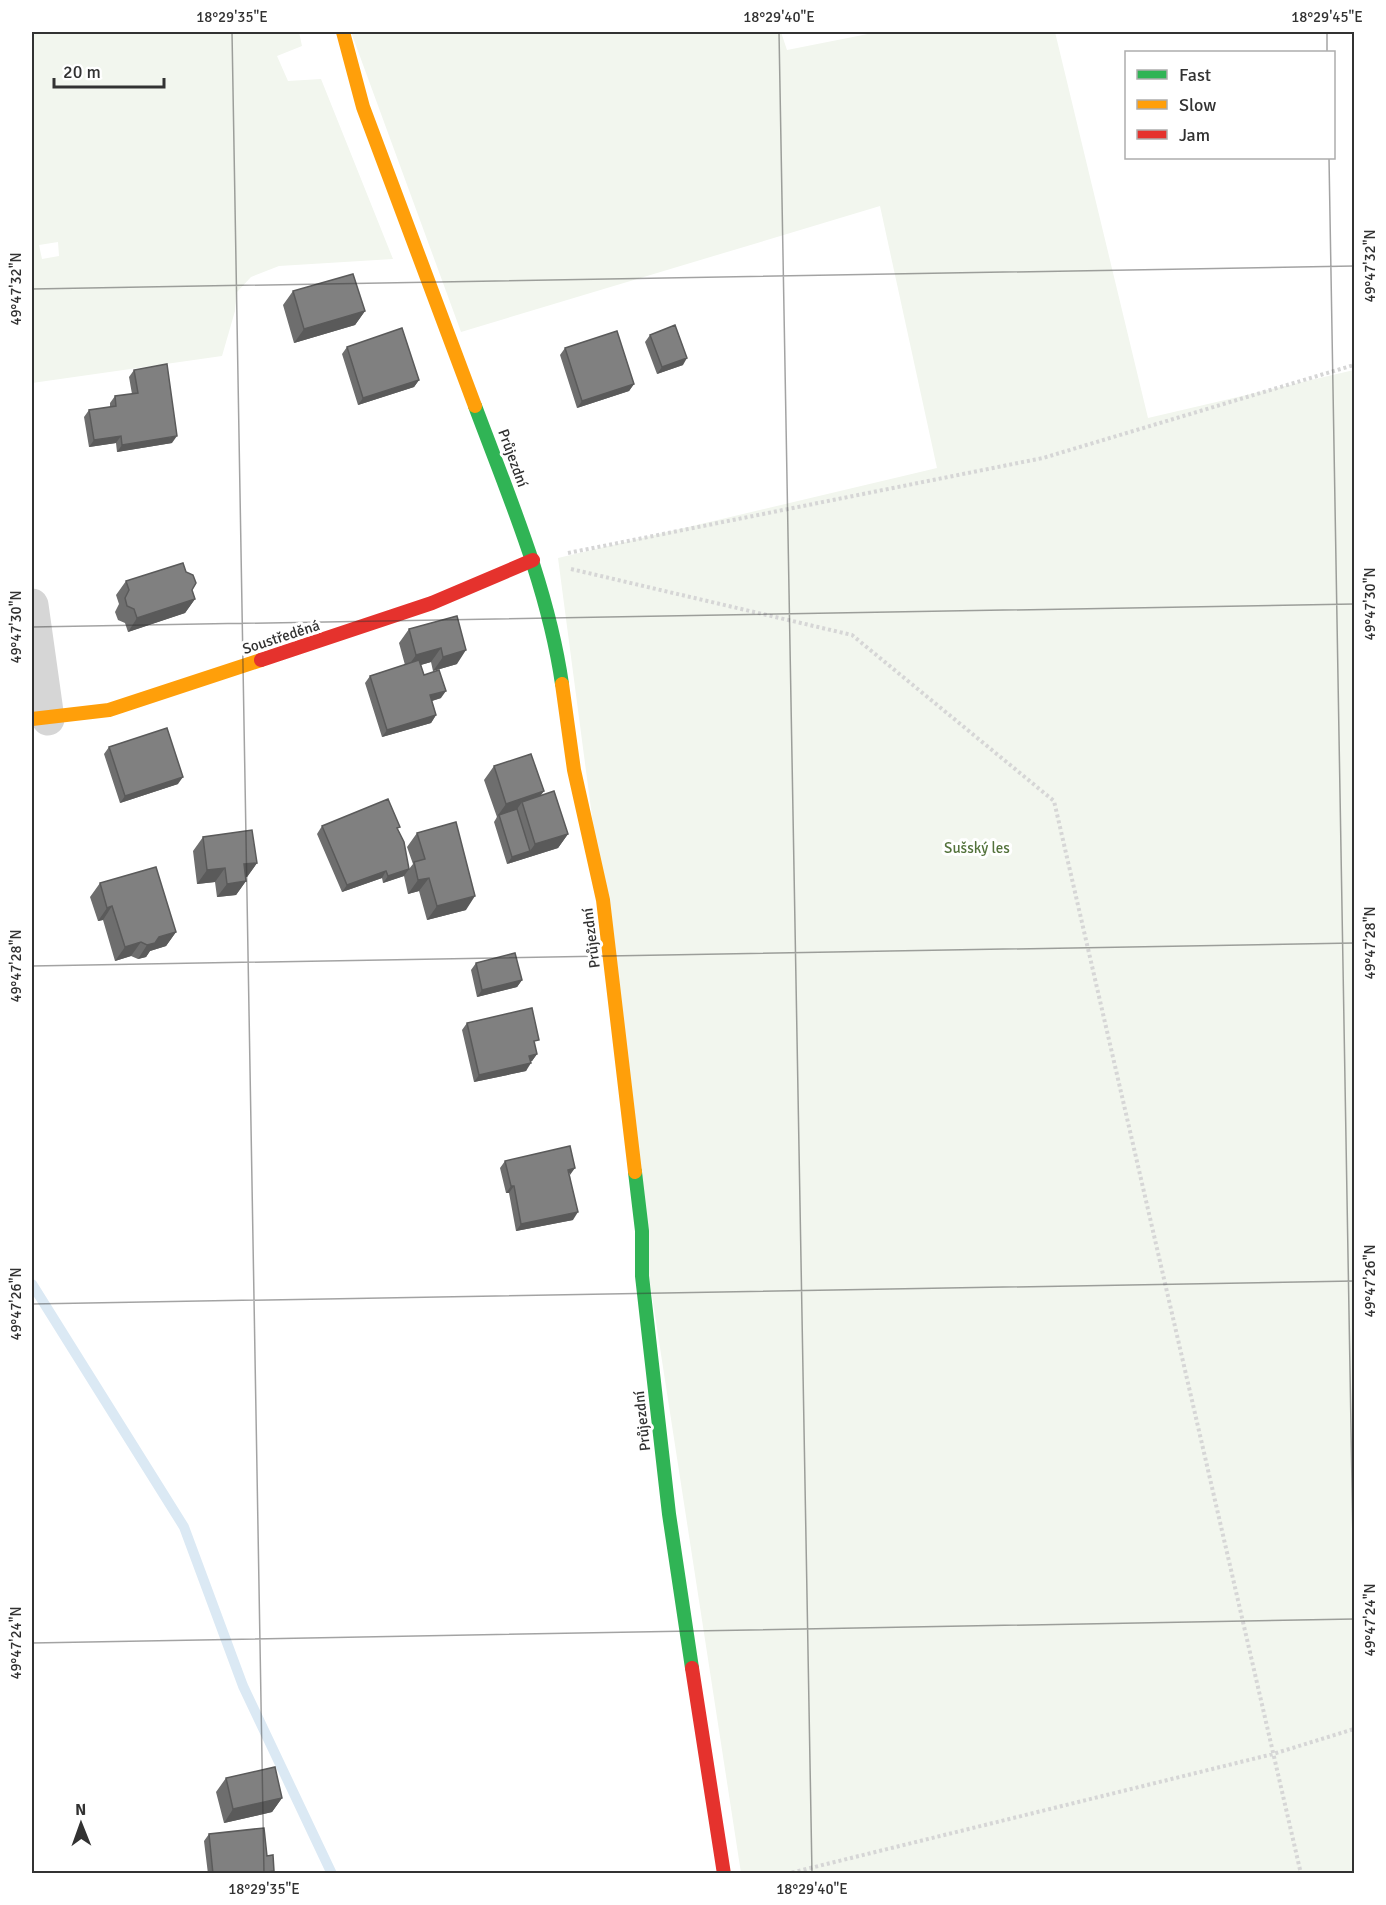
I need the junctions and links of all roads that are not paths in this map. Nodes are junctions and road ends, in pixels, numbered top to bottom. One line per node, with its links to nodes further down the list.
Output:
1 (344, 32): 2 (street, Průjezdní)
2 (532, 560): 4 (street, Soustředěná); 5 (street, Průjezdní)
3 (32, 605): 4 (street)
4 (40, 719)
5 (724, 1874)

